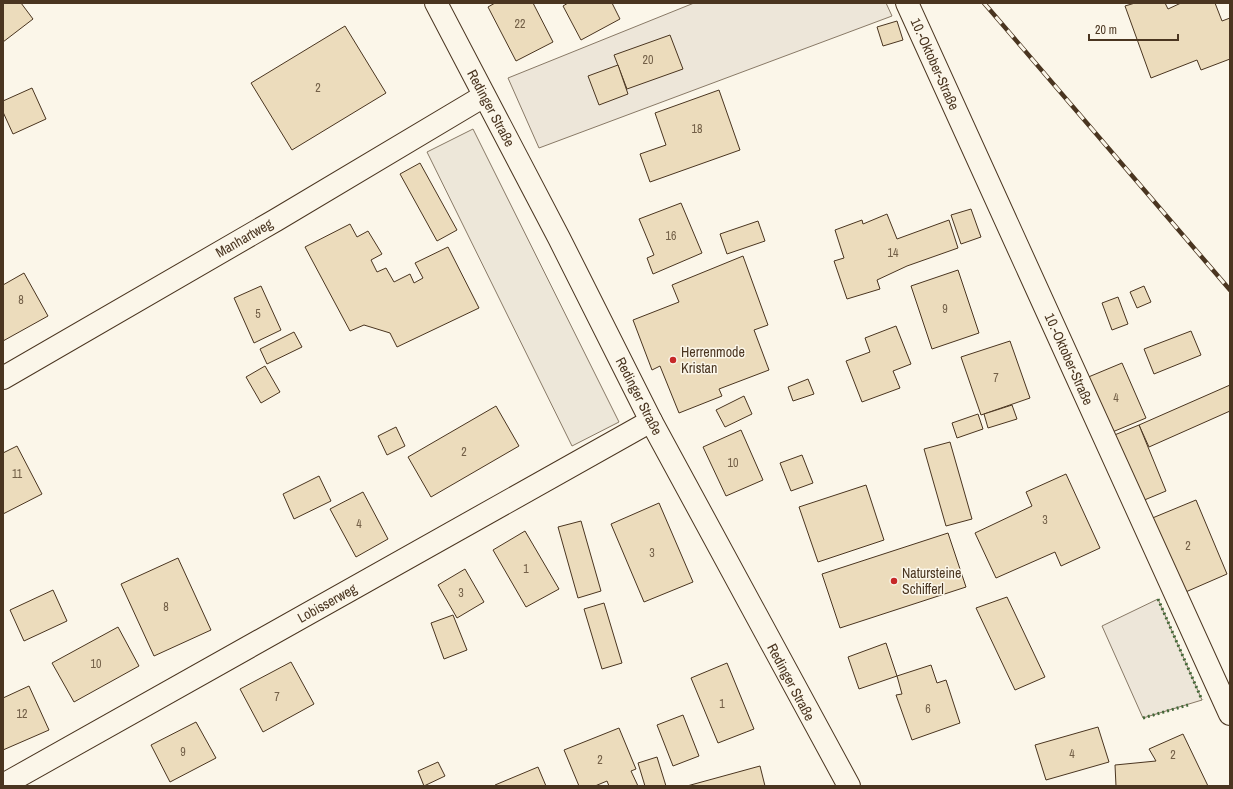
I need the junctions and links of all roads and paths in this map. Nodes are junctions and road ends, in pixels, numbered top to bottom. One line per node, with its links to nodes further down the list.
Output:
1 (436, 3): 3 (street, Redinger Straße)
2 (907, 3): 6 (street, 10.-Oktober-Straße)
3 (484, 96): 4 (street, Manhartweg); 5 (street, Redinger Straße)
4 (3, 378)
5 (651, 420): 7 (street, Lobisserweg); 8 (street, Redinger Straße)
6 (1230, 714)
7 (3, 785)
8 (849, 786)

